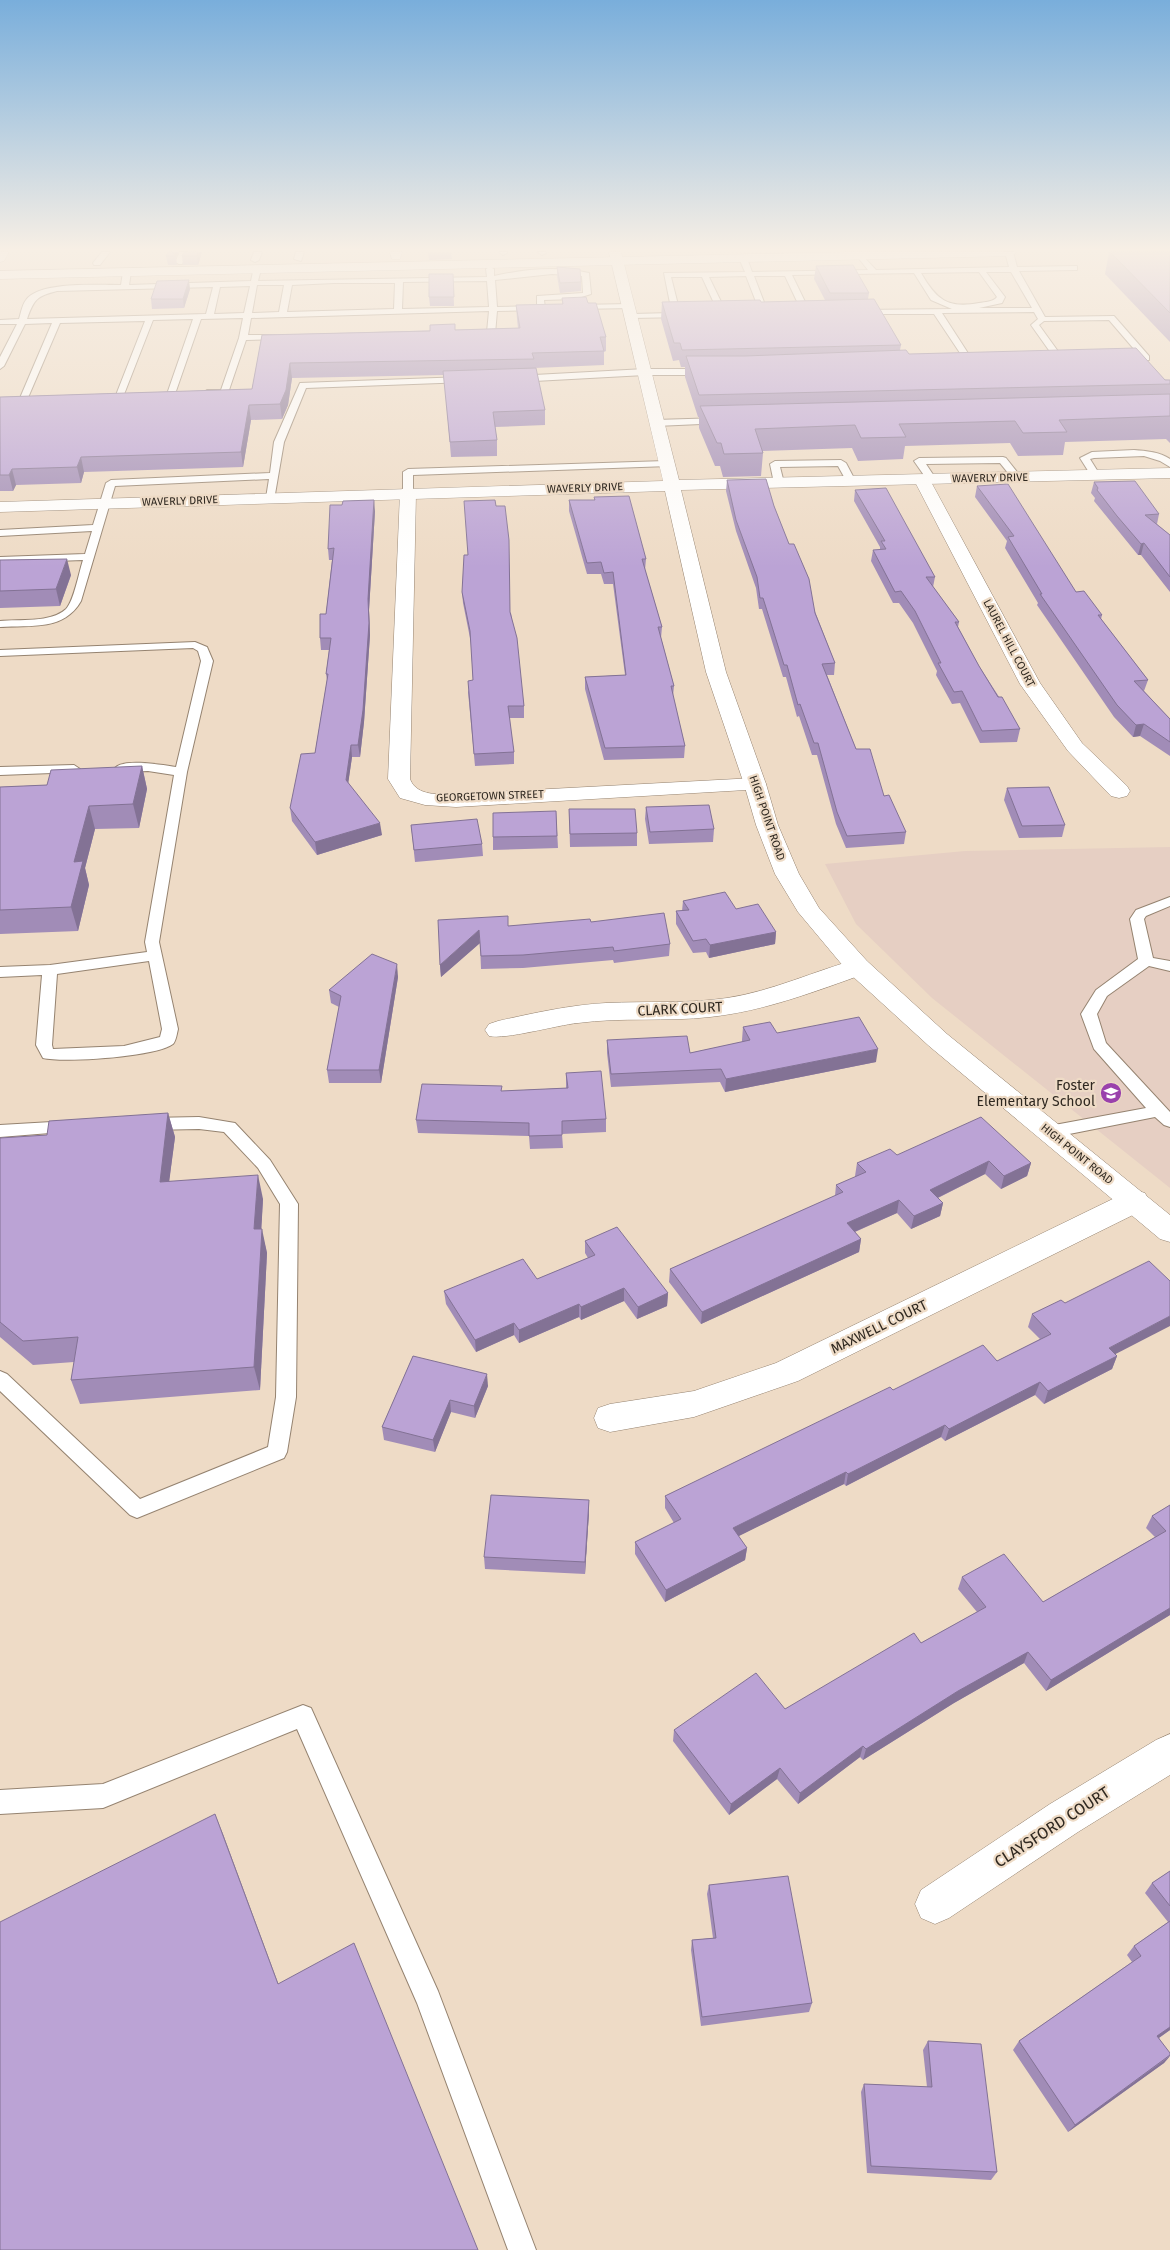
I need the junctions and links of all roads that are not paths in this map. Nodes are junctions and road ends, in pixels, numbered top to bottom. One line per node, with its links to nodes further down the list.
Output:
1 (42, 357): 19 (lane)
2 (135, 357): 18 (lane)
3 (184, 357): 16 (lane)
4 (236, 357): 17 (lane)
5 (642, 357): 12 (street, HIGH POINT ROAD)
6 (970, 357): 11 (lane)
7 (1055, 357): 10 (lane)
8 (1145, 357): 9 (lane)
9 (1118, 359)
10 (1071, 361)
11 (951, 365)
12 (645, 372): 13 (lane); 14 (lane); 21 (street, HIGH POINT ROAD)
13 (714, 372)
14 (508, 379)
15 (470, 380): 26 (lane)
16 (171, 394)
17 (197, 394)
18 (120, 395)
19 (25, 398)
20 (727, 421): 21 (lane)
21 (656, 423): 22 (street, HIGH POINT ROAD)
22 (666, 464): 28 (street, HIGH POINT ROAD); 29 (lane)
23 (1170, 464): 25 (lane)
24 (1170, 474): 25 (street, WAVERLY DRIVE)
25 (1095, 475): 27 (street, WAVERLY DRIVE)
26 (274, 476): 30 (lane); 31 (lane)
27 (926, 480): 28 (street, WAVERLY DRIVE); 44 (street, LAUREL HILL COURT)
28 (671, 486): 29 (street, WAVERLY DRIVE); 43 (street, HIGH POINT ROAD)
29 (408, 493): 30 (street, WAVERLY DRIVE); 43 (street, GEORGETOWN STREET)
30 (271, 498): 31 (street, WAVERLY DRIVE)
31 (106, 503): 32 (street, WAVERLY DRIVE); 33 (lane)
32 (0, 507)
33 (98, 528): 34 (lane); 35 (lane)
34 (0, 534)
35 (90, 557): 36 (lane); 37 (lane)
36 (0, 560)
37 (0, 624)
38 (0, 653): 42 (lane)
39 (105, 768): 42 (lane)
40 (86, 769): 41 (lane)
41 (0, 771)
42 (181, 772): 46 (lane)
43 (755, 784): 49 (street, HIGH POINT ROAD)
44 (1119, 791)
45 (1170, 901): 47 (lane)
46 (154, 954): 50 (lane); 50 (lane)
47 (1146, 961): 48 (lane); 53 (lane)
48 (1170, 966)
49 (858, 967): 52 (street, CLARK COURT); 57 (street, HIGH POINT ROAD)
50 (50, 970): 51 (lane)
51 (0, 972)
52 (498, 1030)
53 (1164, 1116): 57 (lane)
54 (134, 1124): 60 (lane)
55 (86, 1126): 56 (lane)
56 (0, 1131)
57 (1049, 1132): 58 (street, HIGH POINT ROAD)
58 (1135, 1201): 59 (street, HIGH POINT ROAD); 61 (street, MAXWELL COURT)
59 (1170, 1231)
60 (0, 1380)
61 (610, 1418)
62 (1170, 1753): 64 (street, CLAYSFORD COURT)
63 (0, 1802): 65 (lane)
64 (935, 1904)
65 (522, 2250)

